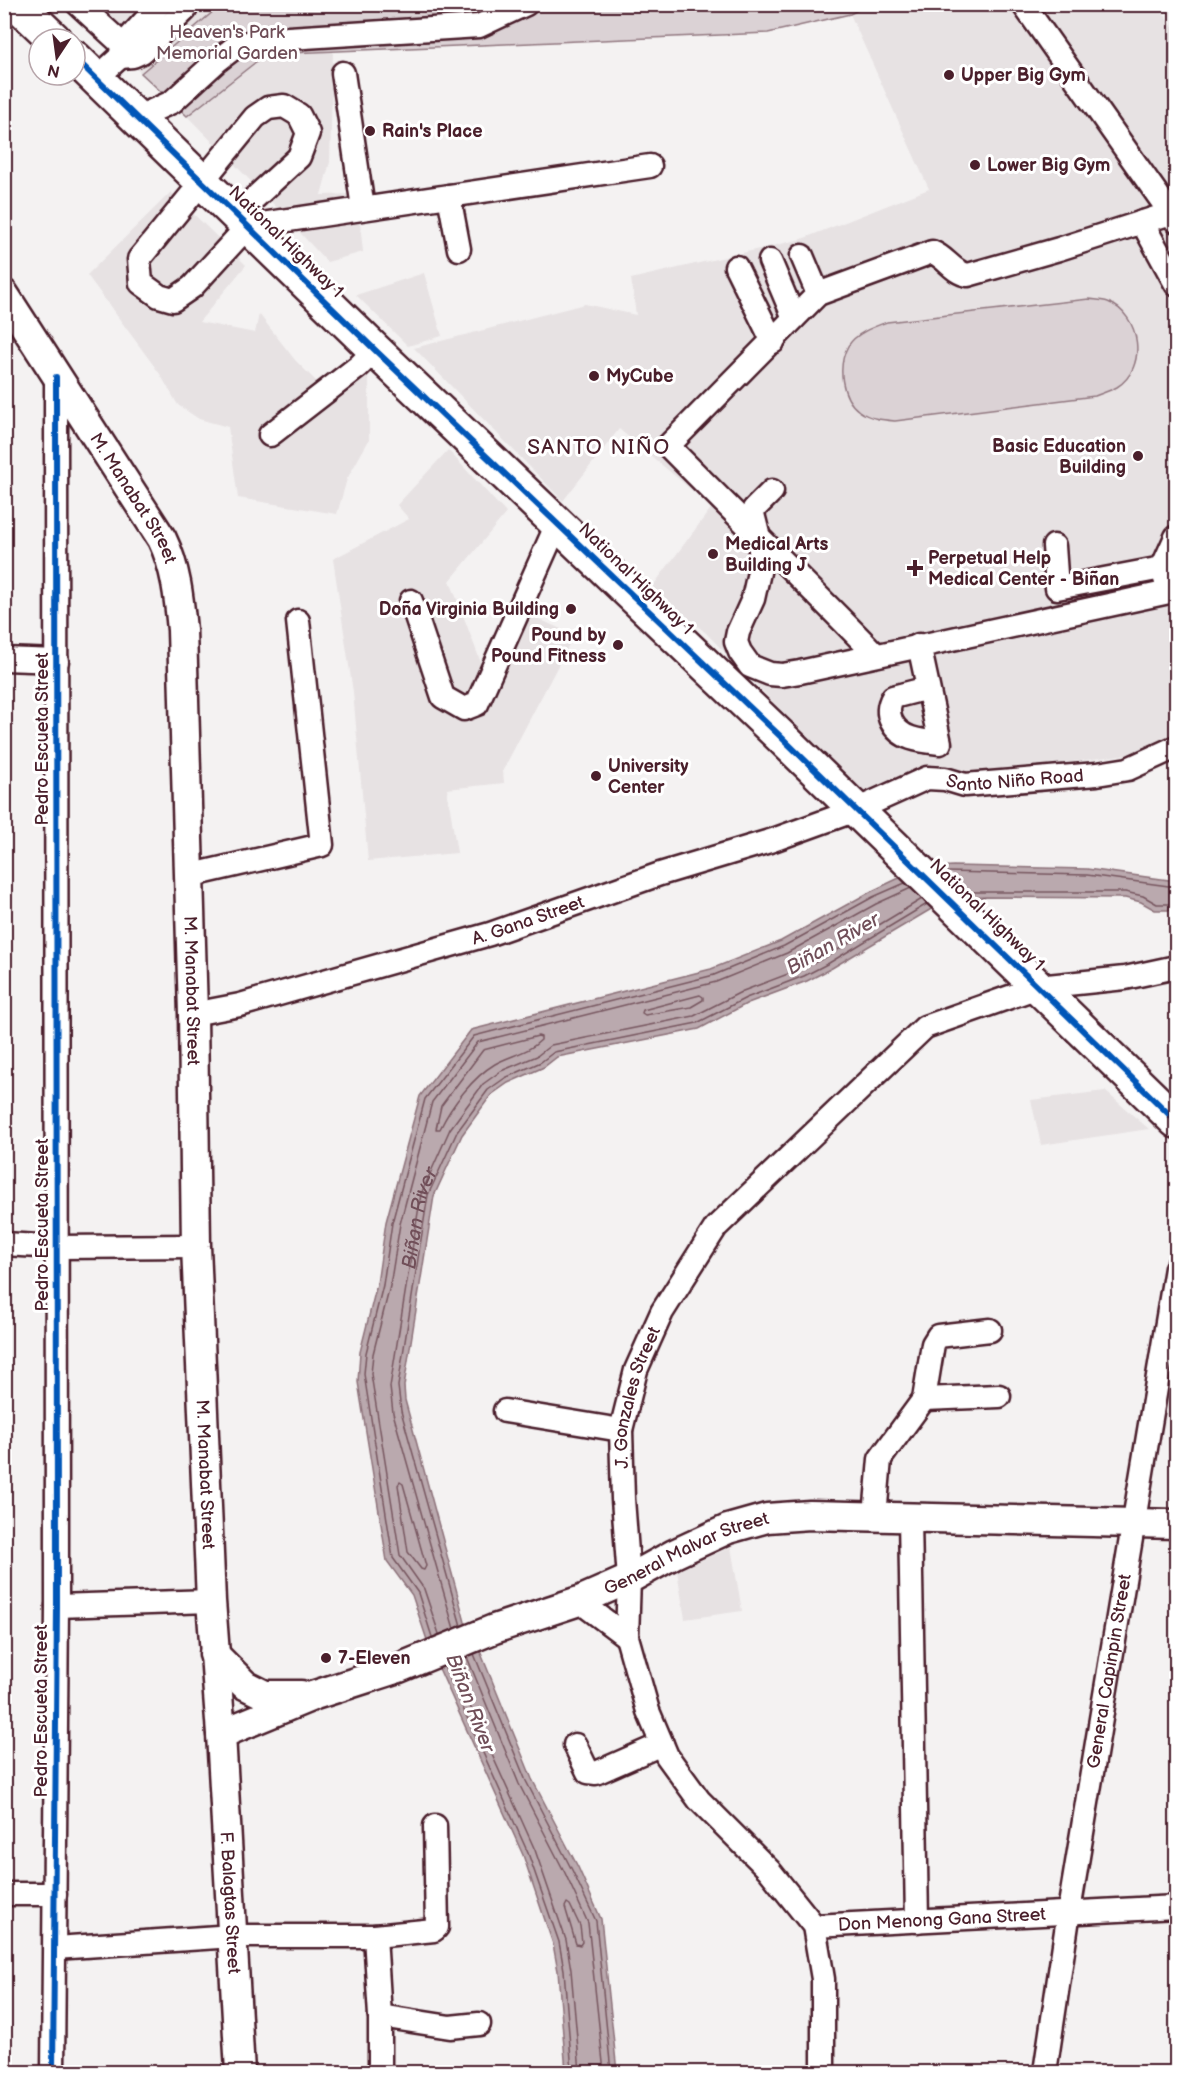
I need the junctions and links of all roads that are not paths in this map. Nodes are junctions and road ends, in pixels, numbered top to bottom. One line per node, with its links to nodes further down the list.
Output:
1 (17, 4): 7 (highway)
2 (78, 4): 8 (street)
3 (160, 4): 8 (street)
4 (526, 4): 10 (street)
5 (1023, 4): 15 (street)
6 (185, 10): 8 (street)
7 (41, 27)
8 (104, 60): 10 (highway, National Highway 1)
9 (343, 73): 14 (street)
10 (136, 118): 12 (highway, National Highway 1)
11 (650, 166): 13 (street)
12 (202, 181): 16 (highway, National Highway 1); 16 (street); 16 (street)
13 (450, 196): 14 (street); 18 (street)
14 (363, 208): 16 (street)
15 (1174, 217): 17 (street)
16 (242, 220): 27 (highway, National Highway 1)
17 (1142, 222): 22 (street); 24 (street)
18 (459, 249)
19 (802, 256): 24 (street)
20 (770, 261): 25 (street)
21 (736, 267): 26 (street)
22 (1176, 284)
23 (4, 294): 28 (main road, M. Manabat Street)
24 (818, 294): 25 (street)
25 (794, 318): 26 (street)
26 (773, 342): 33 (street)
27 (375, 350): 29 (street); 31 (highway, National Highway 1)
28 (56, 377): 42 (street, Pedro Escueta Street); 47 (main road, M. Manabat Street)
29 (270, 435)
30 (772, 491): 33 (street)
31 (557, 524): 37 (street); 43 (highway, National Highway 1)
32 (1176, 537): 35 (street)
33 (759, 538): 40 (street); 43 (street)
34 (1054, 546): 35 (street)
35 (1162, 568): 36 (street)
36 (1173, 590): 39 (street)
37 (411, 601)
38 (298, 621): 47 (street)
39 (919, 645): 40 (street); 44 (street)
40 (876, 655): 43 (street)
41 (4, 659): 42 (street)
42 (57, 661): 54 (street, Pedro Escueta Street)
43 (740, 677): 46 (highway, National Highway 1)
44 (928, 688)
45 (1176, 751): 46 (street, Santo Niño Road)
46 (856, 810): 49 (highway, National Highway 1); 50 (street, A. Gana Street)
47 (188, 876): 50 (main road, M. Manabat Street)
48 (1176, 967): 49 (street, J. Gonzales Street)
49 (1038, 987): 51 (highway, National Highway 1); 60 (street, J. Gonzales Street)
50 (193, 1014): 53 (main road, M. Manabat Street)
51 (1176, 1121)
52 (4, 1244): 54 (street)
53 (196, 1246): 54 (street); 66 (main road, M. Manabat Street)
54 (57, 1247): 68 (street, Pedro Escueta Street)
55 (1176, 1268): 63 (street, General Capinpin Street)
56 (990, 1330): 58 (street)
57 (999, 1395): 58 (street)
58 (924, 1400): 61 (street)
59 (505, 1411): 60 (street)
60 (621, 1430): 65 (street, J. Gonzales Street)
61 (875, 1516): 62 (main road, General Malvar Street); 65 (main road, General Malvar Street)
62 (910, 1517): 63 (main road, General Malvar Street); 80 (street)
63 (1133, 1522): 64 (main road, General Malvar Street); 79 (street, General Capinpin Street)
64 (1176, 1524)
65 (629, 1579): 67 (main road, General Malvar Street); 69 (street, J. Gonzales Street)
66 (211, 1601): 68 (street); 70 (main road, M. Manabat Street)
67 (579, 1601): 69 (street); 71 (main road, General Malvar Street)
68 (57, 1606): 77 (street, Pedro Escueta Street)
69 (627, 1637): 73 (street, J. Gonzales Street)
70 (214, 1654): 71 (main road); 72 (main road, M. Manabat Street)
71 (315, 1695): 72 (main road, General Malvar Street)
72 (221, 1734): 82 (main road, F. Balagtas Street)
73 (662, 1744): 74 (street); 81 (street, J. Gonzales Street)
74 (576, 1745)
75 (435, 1826): 83 (street)
76 (4, 1894): 77 (street)
77 (55, 1894): 84 (street, Pedro Escueta Street)
78 (1176, 1906): 79 (street, Don Menong Gana Street)
79 (1069, 1911): 80 (street, Don Menong Gana Street); 91 (street, General Capinpin Street)
80 (917, 1920): 81 (street, Don Menong Gana Street)
81 (814, 1926): 90 (street, J. Gonzales Street)
82 (233, 1936): 83 (street); 84 (street); 88 (main road, F. Balagtas Street)
83 (375, 1936): 85 (street)
84 (55, 1948): 87 (street, Pedro Escueta Street)
85 (380, 2016): 86 (street); 89 (street)
86 (479, 2024)
87 (52, 2073)
88 (240, 2073)
89 (380, 2073)
90 (823, 2073)
91 (1045, 2073)

